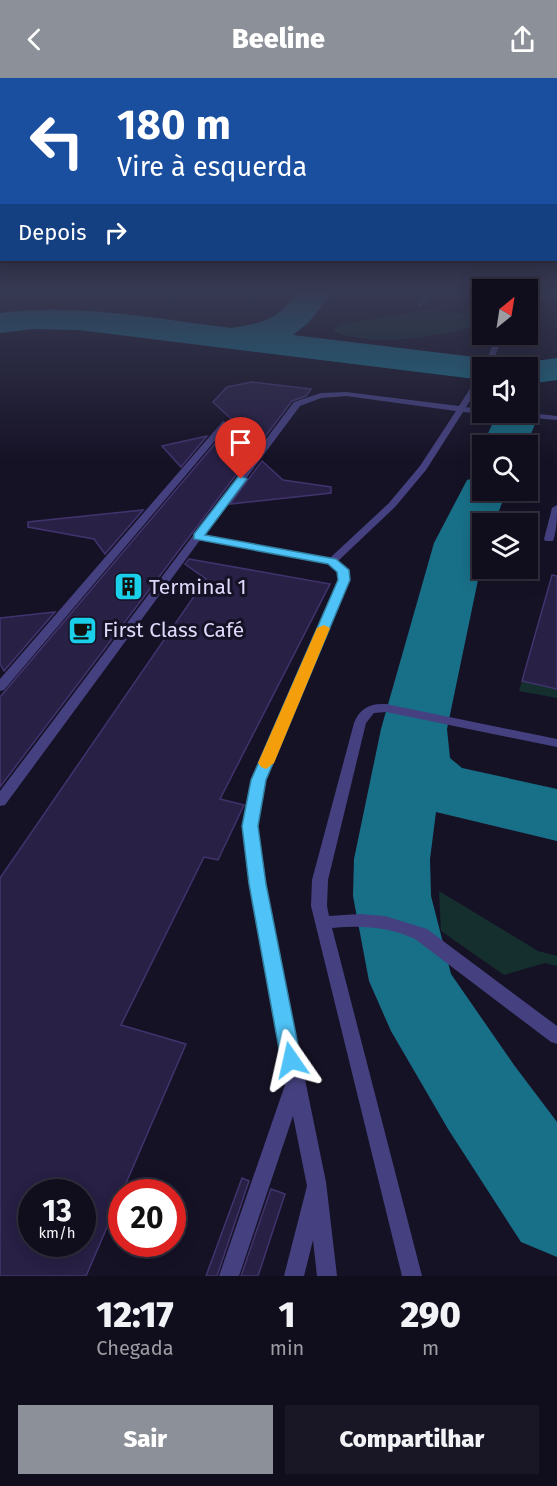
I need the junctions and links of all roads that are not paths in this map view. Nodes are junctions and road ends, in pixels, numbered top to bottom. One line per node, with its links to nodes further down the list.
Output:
1 (472, 394): 2 (lane)
2 (463, 409): 3 (lane); 8 (lane); 10 (lane)
3 (472, 410)
4 (538, 416): 5 (lane)
5 (557, 418)
6 (226, 423): 11 (lane)
7 (557, 508): 9 (lane)
8 (198, 537): 10 (lane); 13 (lane)
9 (549, 538)
10 (332, 561): 16 (lane)
11 (0, 687)
12 (557, 743): 14 (lane)
13 (0, 801)
14 (323, 923): 15 (lane); 21 (lane)
15 (557, 1036)
16 (295, 1082): 17 (lane); 18 (lane)
17 (316, 1182): 19 (lane); 20 (lane)
18 (229, 1276)
19 (294, 1276)
20 (327, 1276)
21 (412, 1276)

